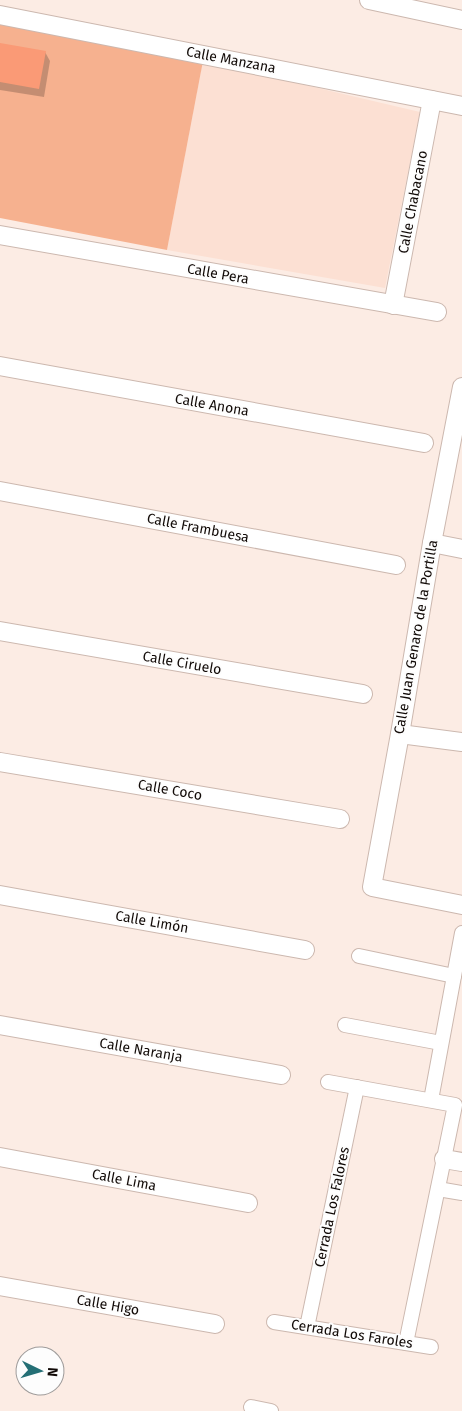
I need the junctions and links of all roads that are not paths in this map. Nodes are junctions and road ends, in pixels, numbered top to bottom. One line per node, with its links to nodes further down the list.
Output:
1 (369, 0): 3 (street)
2 (0, 15): 4 (street, Calle Manzana)
3 (462, 20)
4 (432, 100): 5 (street, Calle Manzana); 7 (street, Calle Chabacano)
5 (462, 106)
6 (0, 235): 7 (street, Calle Pera)
7 (393, 305): 8 (street, Calle Pera)
8 (437, 312)
9 (0, 366): 11 (street, Calle Anona)
10 (462, 387): 13 (street, Calle Juan Genaro de la Portilla)
11 (424, 443)
12 (0, 491): 15 (street, Calle Frambuesa)
13 (432, 543): 14 (street); 18 (street, Calle Juan Genaro de la Portilla)
14 (462, 548)
15 (396, 566)
16 (0, 631): 17 (street, Calle Ciruelo)
17 (363, 694)
18 (400, 734): 19 (street); 23 (street, Calle Juan Genaro de la Portilla)
19 (462, 742)
20 (0, 762): 21 (street, Calle Coco)
21 (340, 819)
22 (0, 895): 25 (street, Calle Limón)
23 (462, 905)
24 (462, 934): 27 (street)
25 (304, 950)
26 (359, 956): 27 (street)
27 (454, 976): 30 (street)
28 (345, 1024): 30 (street)
29 (0, 1025): 31 (street, Calle Naranja)
30 (441, 1043): 34 (street)
31 (281, 1074)
32 (328, 1082): 33 (street)
33 (357, 1087): 34 (street); 45 (street, Cerrada Los Falores)
34 (431, 1100): 35 (street)
35 (455, 1135): 37 (street)
36 (0, 1157): 41 (street, Calle Lima)
37 (444, 1159): 38 (street); 39 (street)
38 (462, 1162)
39 (438, 1189): 40 (street); 46 (street)
40 (462, 1193)
41 (248, 1204)
42 (0, 1286): 44 (street, Calle Higo)
43 (274, 1322): 45 (street, Cerrada Los Faroles)
44 (216, 1324)
45 (307, 1327): 46 (street, Cerrada Los Faroles)
46 (406, 1343): 47 (street, Cerrada Los Faroles)
47 (431, 1346)
48 (251, 1407): 49 (street)
49 (271, 1411)

